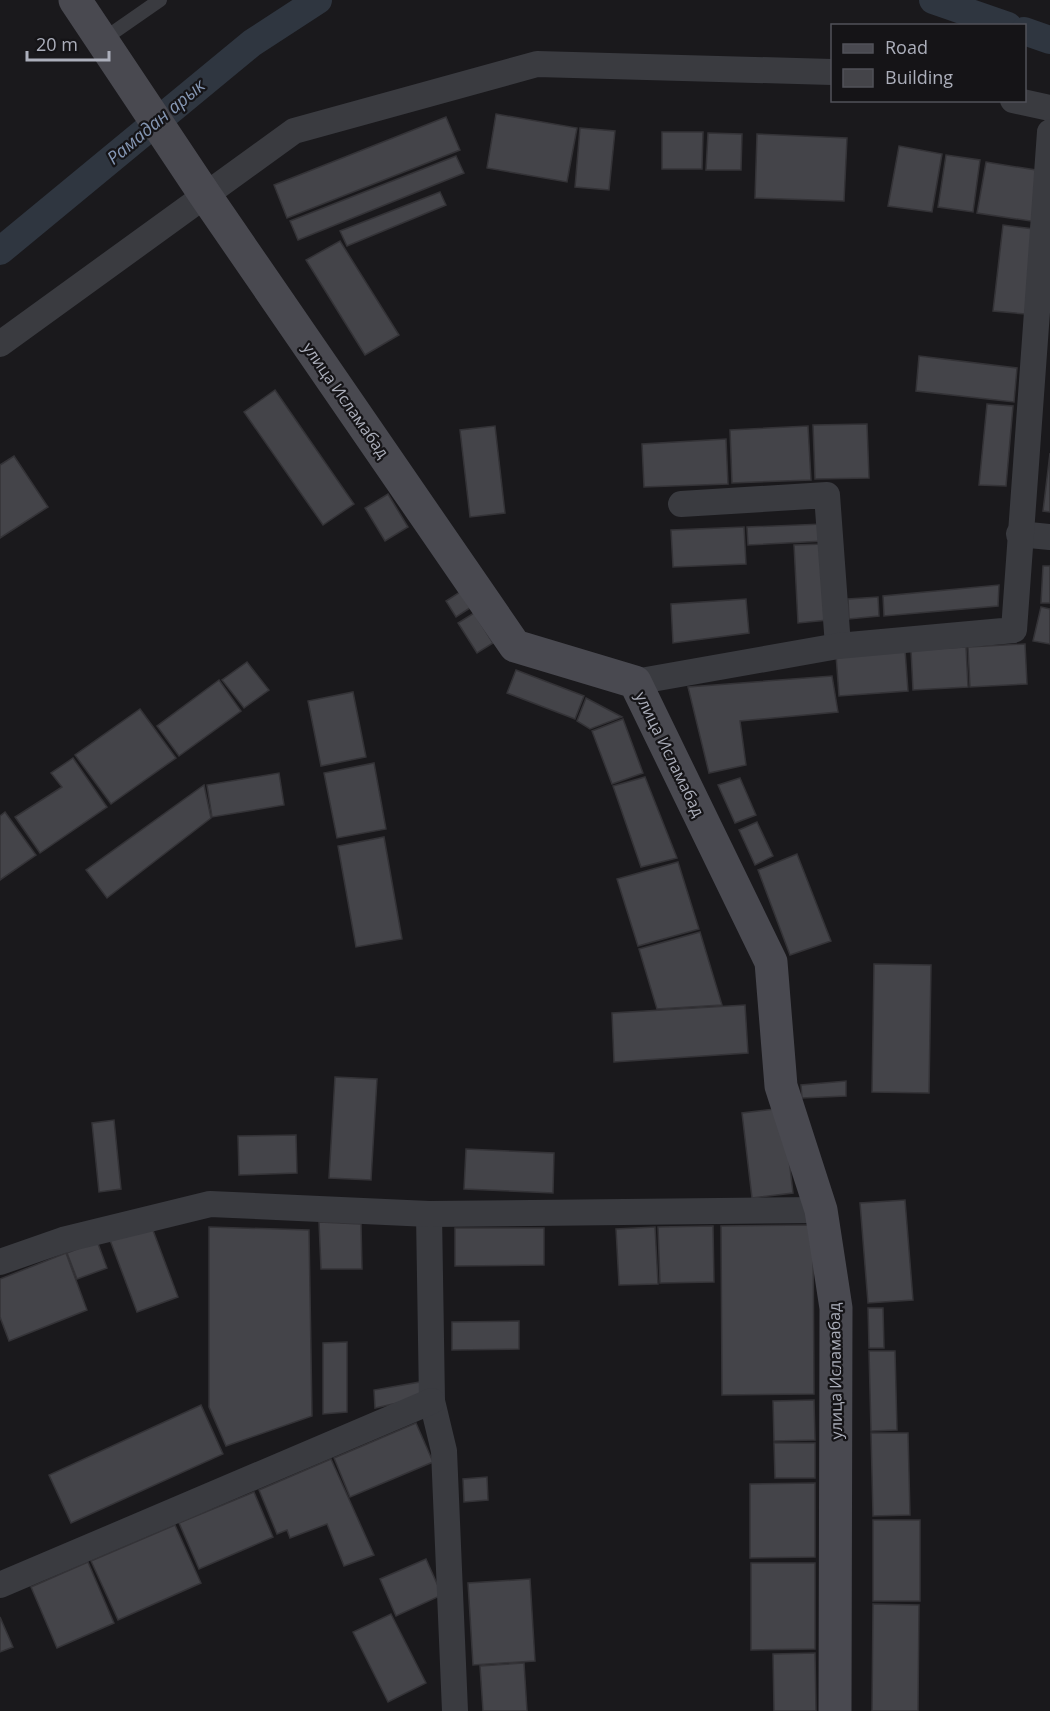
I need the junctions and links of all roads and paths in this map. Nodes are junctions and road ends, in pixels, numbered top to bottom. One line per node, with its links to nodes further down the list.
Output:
1 (75, 0): 3 (street, улица Исламабад)
2 (160, 0): 3 (lane)
3 (101, 41): 8 (street, улица Исламабад)
4 (831, 72): 8 (street)
5 (1022, 102): 6 (street)
6 (1050, 108)
7 (1050, 132): 11 (street)
8 (199, 185): 9 (street); 14 (street, улица Исламабад)
9 (0, 344)
10 (681, 504): 13 (street)
11 (1019, 534): 12 (street); 13 (street)
12 (1050, 537)
13 (838, 646): 14 (street)
14 (635, 682): 15 (street, улица Исламабад)
15 (821, 1210): 16 (street); 21 (street, улица Исламабад)
16 (429, 1214): 17 (street); 18 (street)
17 (0, 1262)
18 (432, 1401): 19 (street); 20 (street)
19 (0, 1585)
20 (455, 1711)
21 (835, 1711)

